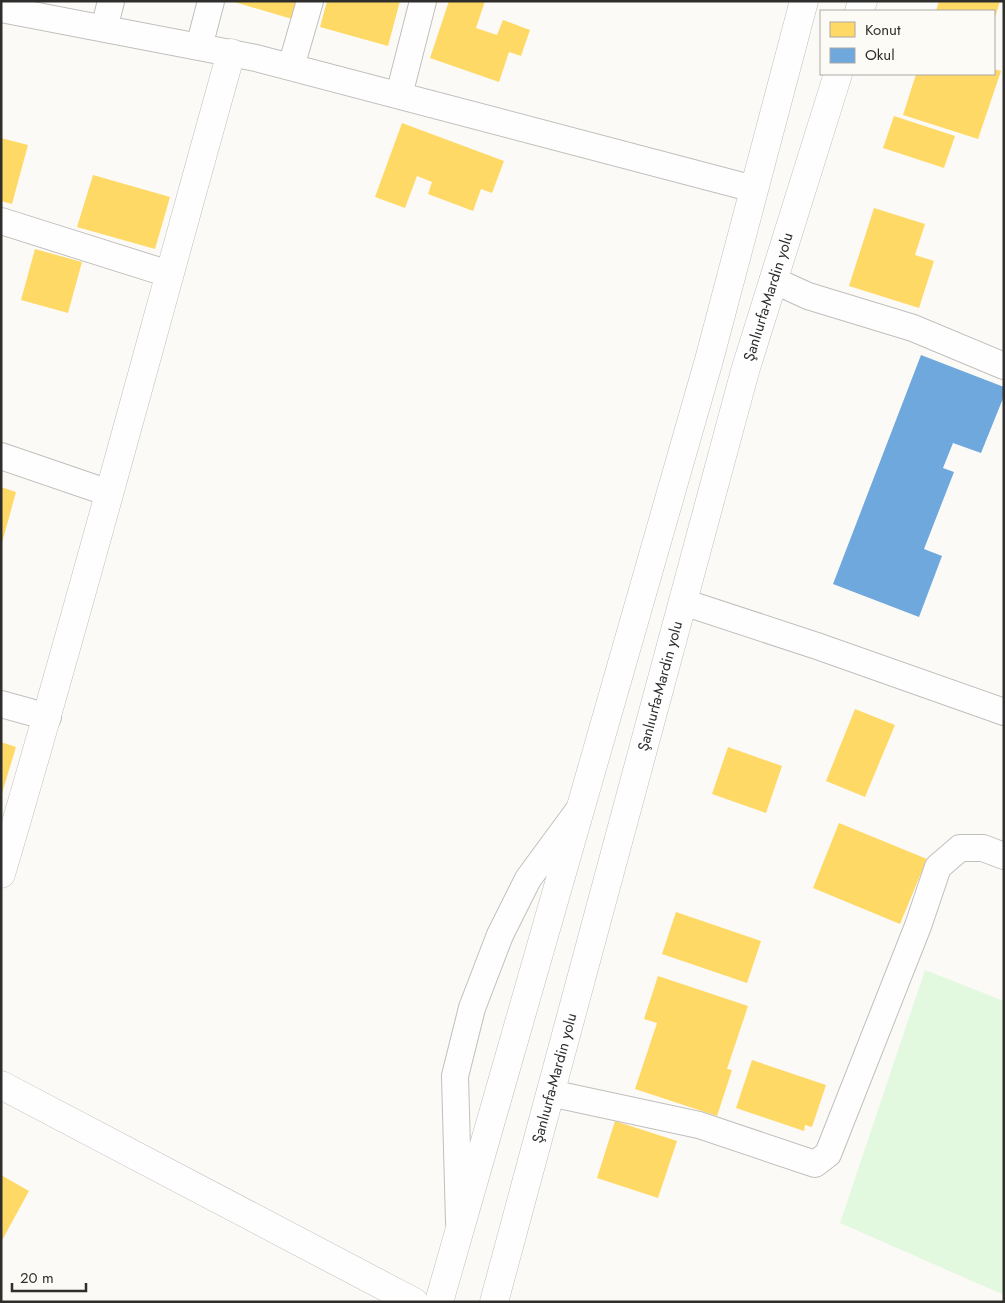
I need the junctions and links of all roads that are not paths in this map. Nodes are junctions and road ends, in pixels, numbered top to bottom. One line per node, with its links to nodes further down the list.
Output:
1 (111, 1): 7 (street)
2 (211, 1): 8 (street)
3 (310, 1): 10 (street)
4 (423, 1): 12 (street)
5 (804, 1): 13 (main road)
6 (5, 7): 7 (street)
7 (104, 29): 8 (street)
8 (199, 47): 9 (street)
9 (231, 53): 10 (street); 15 (main road)
10 (291, 67): 12 (street)
11 (838, 75): 16 (main road, Şanlıurfa-Mardin yolu)
12 (399, 95): 13 (street)
13 (754, 189): 24 (main road)
14 (1, 221): 15 (street)
15 (169, 274): 19 (main road)
16 (774, 280): 17 (street); 20 (main road, Şanlıurfa-Mardin yolu)
17 (1004, 366)
18 (1, 456): 19 (street)
19 (109, 493): 23 (main road)
20 (683, 602): 22 (street); 28 (main road, Şanlıurfa-Mardin yolu)
21 (1, 704): 23 (street)
22 (1004, 712)
23 (48, 717): 26 (main road)
24 (581, 807): 29 (main road); 29 (street)
25 (1004, 856): 28 (street)
26 (1, 874)
27 (1, 1085): 30 (main road)
28 (550, 1093): 32 (main road, Şanlıurfa-Mardin yolu)
29 (459, 1232): 31 (main road)
30 (414, 1302)
31 (439, 1302)
32 (494, 1302)

